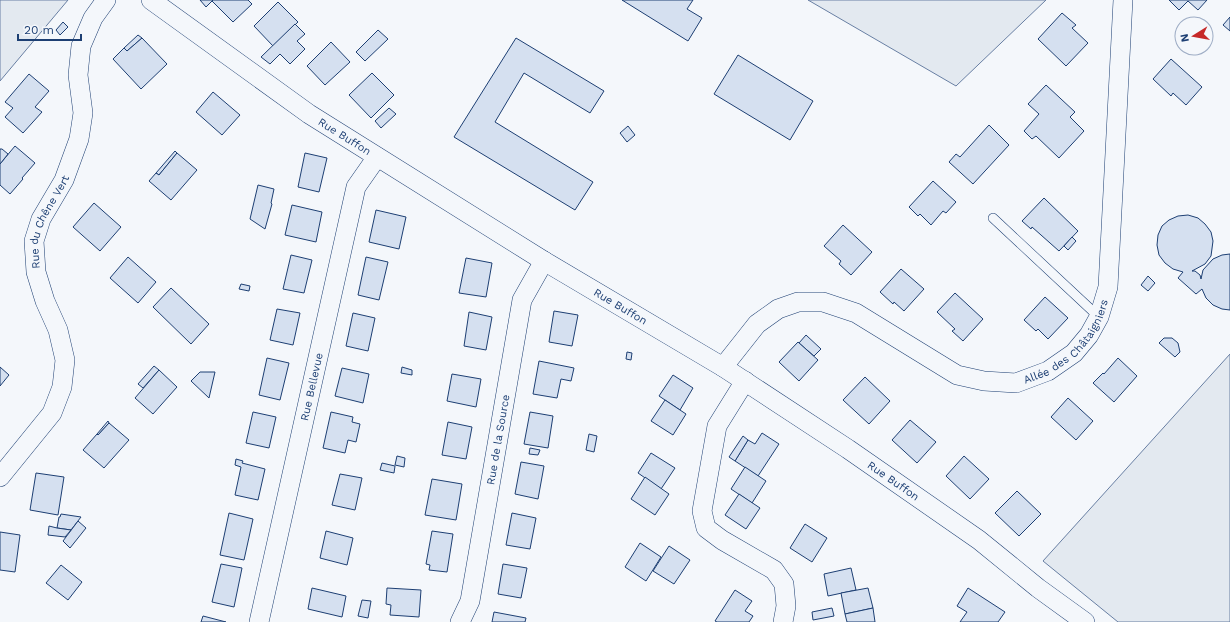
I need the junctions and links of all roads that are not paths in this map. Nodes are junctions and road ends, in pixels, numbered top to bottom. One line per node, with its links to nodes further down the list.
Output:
1 (106, 0): 10 (street, Rue du Chêne Vert)
2 (151, 0): 4 (street, Rue Buffon)
3 (1123, 0): 7 (street, Allée des Châtaigniers)
4 (377, 157): 6 (street, Rue Buffon); 11 (street, Rue Bellevue)
5 (993, 218): 7 (lane)
6 (544, 261): 8 (street, Rue Buffon); 12 (street, Rue de la Source)
7 (1099, 317): 8 (street, Allée des Châtaigniers)
8 (723, 367): 9 (street, Rue Buffon)
9 (745, 381): 13 (street); 14 (street, Rue Buffon)
10 (0, 477)
11 (259, 622)
12 (460, 622)
13 (783, 622)
14 (1085, 622)

